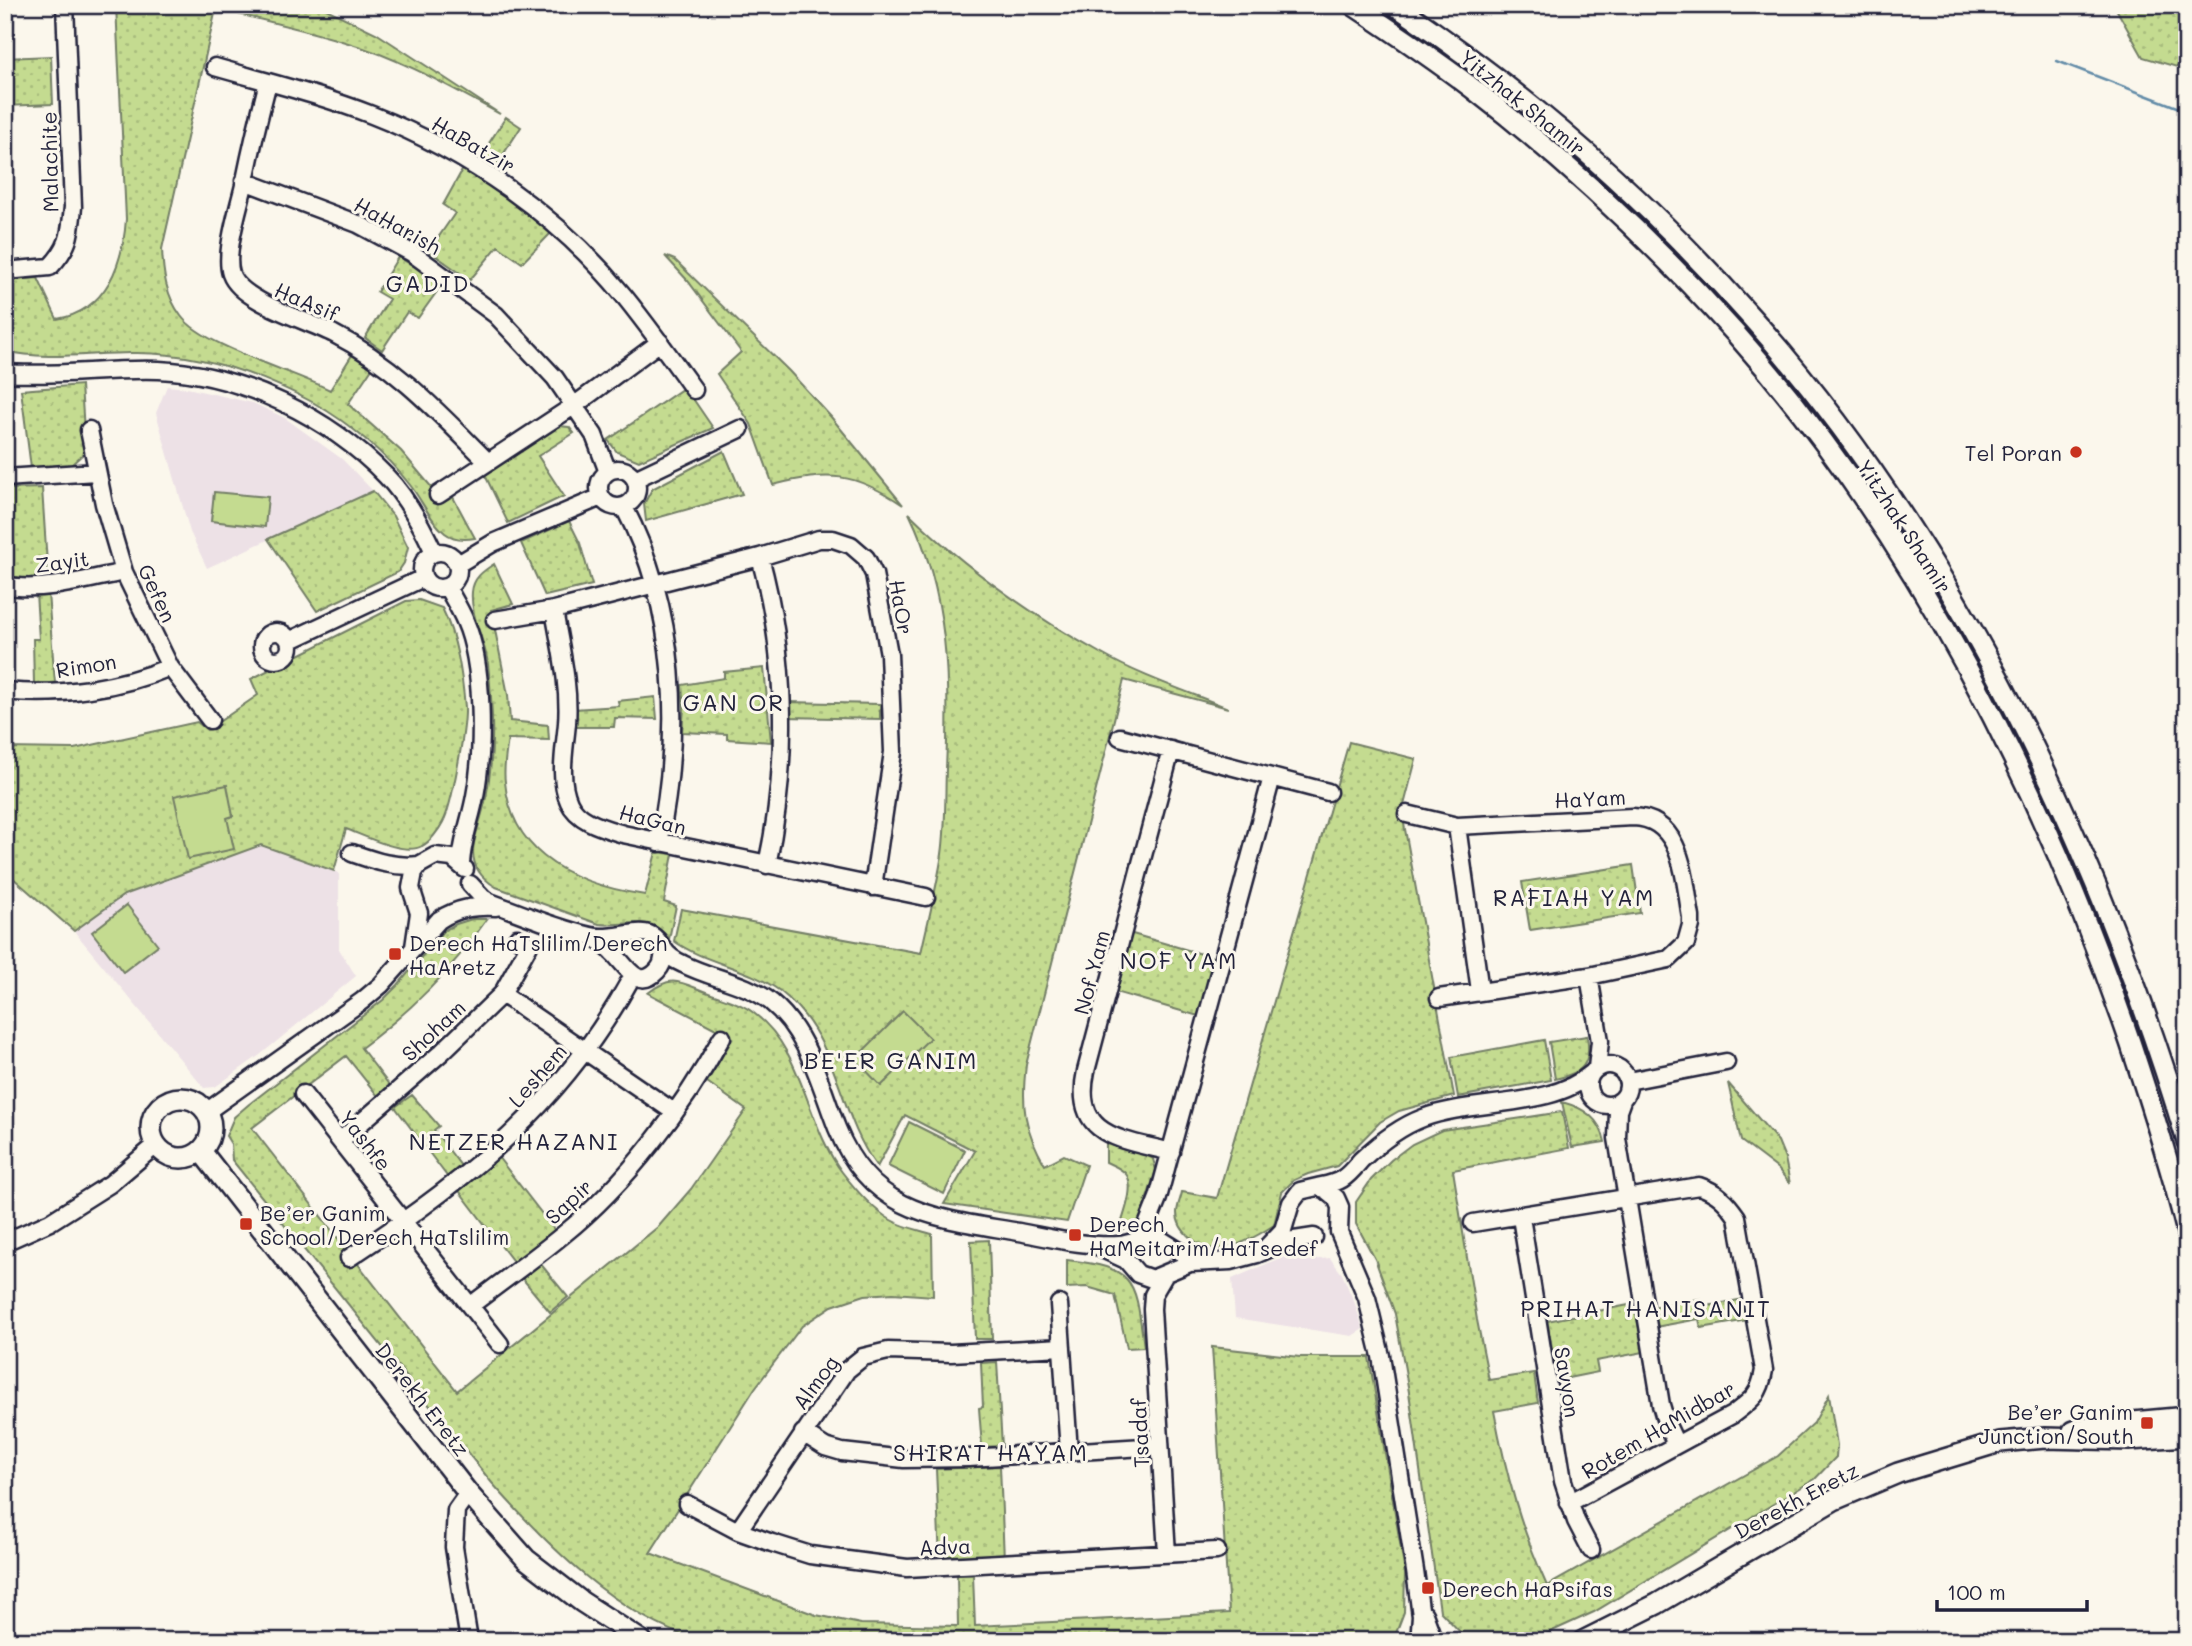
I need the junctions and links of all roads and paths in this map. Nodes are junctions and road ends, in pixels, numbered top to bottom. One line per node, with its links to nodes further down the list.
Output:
1 (65, 5): 7 (street, Malachite)
2 (1353, 5): 97 (main road, Yitzhak Shamir)
3 (1395, 5): 84 (main road, Yitzhak Shamir)
4 (215, 66): 5 (street, HaBatzir)
5 (268, 82): 6 (street, HaAsif); 8 (street, HaBatzir)
6 (244, 181): 11 (street, HaHarish); 14 (street, HaAsif)
7 (5, 271)
8 (660, 342): 10 (street, HaBatzir); 11 (street)
9 (5, 373): 22 (street)
10 (694, 390)
11 (575, 405): 14 (street); 16 (street, HaHarish)
12 (740, 429): 18 (street)
13 (89, 430): 15 (street, Gefen)
14 (488, 462): 19 (street)
15 (96, 472): 17 (street); 25 (street, Gefen)
16 (608, 472): 18 (street); 20 (street)
17 (5, 478)
18 (635, 479): 21 (street)
19 (438, 495)
20 (601, 497): 21 (street); 24 (street)
21 (624, 507): 28 (street)
22 (434, 552): 24 (street); 26 (street)
23 (760, 557): 28 (street, HaOr); 49 (street); 51 (street, HaOr)
24 (457, 565): 29 (street)
25 (124, 572): 27 (street, Zayit); 33 (street, Gefen)
26 (423, 578): 29 (street); 32 (street)
27 (5, 585)
28 (655, 585): 30 (street); 43 (street)
29 (447, 587): 42 (street)
30 (554, 610): 31 (street); 43 (street, HaGan)
31 (495, 620)
32 (289, 641)
33 (170, 667): 34 (street, Rimon); 35 (street, Gefen)
34 (5, 691)
35 (210, 720)
36 (1120, 737): 37 (street)
37 (1171, 750): 38 (street); 87 (street, Nof Yam)
38 (1272, 777): 39 (street); 87 (street)
39 (1328, 792)
40 (1407, 814): 41 (street, HaYam)
41 (1457, 825): 65 (street, HaYam); 66 (street)
42 (467, 830): 45 (street); 47 (street)
43 (659, 843): 49 (street, HaGan)
44 (352, 853): 46 (street)
45 (445, 856): 47 (street); 48 (street)
46 (386, 864): 48 (street); 52 (street)
47 (461, 864): 50 (street)
48 (419, 865): 52 (street)
49 (767, 865): 51 (street, HaGan)
50 (470, 884): 54 (street); 55 (street)
51 (873, 887): 53 (street, HaGan)
52 (414, 895): 55 (street); 59 (street)
53 (926, 897)
54 (509, 908): 55 (street); 57 (street)
55 (452, 913): 59 (street)
56 (635, 933): 57 (street); 60 (street); 61 (street)
57 (592, 937): 61 (street)
58 (517, 938): 67 (street, Shoham)
59 (414, 949): 80 (street)
60 (663, 949): 62 (street); 63 (street)
61 (621, 962): 64 (street)
62 (690, 967): 63 (street); 101 (street)
63 (654, 974): 64 (street)
64 (633, 975): 71 (street, Leshem)
65 (1589, 976): 66 (street, HaYam); 70 (street)
66 (1480, 991): 68 (street, HaYam)
67 (502, 994): 71 (street); 83 (street, Shoham)
68 (1438, 998)
69 (722, 1037): 81 (street, Sapir)
70 (1600, 1041): 73 (street); 74 (street)
71 (585, 1051): 81 (street); 95 (street, Leshem)
72 (1726, 1062): 75 (street)
73 (1615, 1066): 74 (street); 75 (street)
74 (1594, 1071): 76 (street); 79 (street)
75 (1628, 1081): 78 (street)
76 (1556, 1093): 79 (street); 88 (street)
77 (303, 1094): 83 (street, Yashfe)
78 (1622, 1100): 79 (street); 82 (street)
79 (1598, 1102): 82 (street)
80 (206, 1112): 85 (main road); 86 (main road)
81 (674, 1112): 110 (street, Sapir)
82 (1617, 1138): 90 (street)
83 (340, 1141): 95 (street, Yashfe)
84 (2187, 1141)
85 (156, 1145): 86 (main road); 100 (street)
86 (201, 1151): 121 (main road, Derekh Eretz)
87 (1171, 1152): 91 (street)
88 (1350, 1173): 89 (street); 93 (street)
89 (1317, 1186): 92 (street); 93 (street)
90 (1627, 1197): 94 (street); 118 (street); 118 (street, Rotem HaMidbar)
91 (1158, 1198): 99 (street); 102 (street)
92 (1289, 1211): 98 (street); 103 (street)
93 (1340, 1212): 98 (street); 107 (street)
94 (1521, 1217): 96 (street); 122 (street, Savyon)
95 (404, 1222): 104 (street, Leshem); 110 (street, Yashfe)
96 (1473, 1223)
97 (2187, 1232)
98 (1316, 1237): 103 (street); 107 (street)
99 (1140, 1240): 101 (street); 102 (street); 106 (street)
100 (5, 1242)
101 (1081, 1242): 106 (street)
102 (1168, 1243): 105 (street); 108 (street)
103 (1262, 1252): 105 (street)
104 (349, 1258)
105 (1210, 1262): 108 (street)
106 (1135, 1269): 108 (street); 111 (street, Tsadaf)
107 (1356, 1271): 128 (street)
108 (1166, 1274): 111 (street, Tsadaf)
109 (1059, 1304): 113 (street)
110 (470, 1306): 112 (street, Yashfe)
111 (1152, 1309): 119 (street, Tsadaf)
112 (499, 1344)
113 (1062, 1347): 115 (street, Almog); 120 (street)
114 (2182, 1416): 117 (main road, Derekh Eretz)
115 (803, 1433): 120 (street); 124 (street, Almog)
116 (2187, 1436): 117 (main road, Derekh Eretz)
117 (2045, 1438): 133 (main road, Derekh Eretz)
118 (1676, 1444): 122 (street, Rotem HaMidbar)
119 (1160, 1446): 120 (street); 127 (street, Tsadaf)
120 (1069, 1452)
121 (468, 1493): 129 (street); 130 (main road, Derekh Eretz)
122 (1569, 1503): 125 (street, Savyon)
123 (687, 1504): 124 (street, Adva)
124 (738, 1531): 127 (street, Adva)
125 (1591, 1550)
126 (1217, 1551): 127 (street, Adva)
127 (1167, 1554)
128 (1419, 1602): 131 (street); 132 (street)
129 (466, 1640)
130 (642, 1641)
131 (1419, 1641)
132 (1434, 1641)
133 (1583, 1641)

